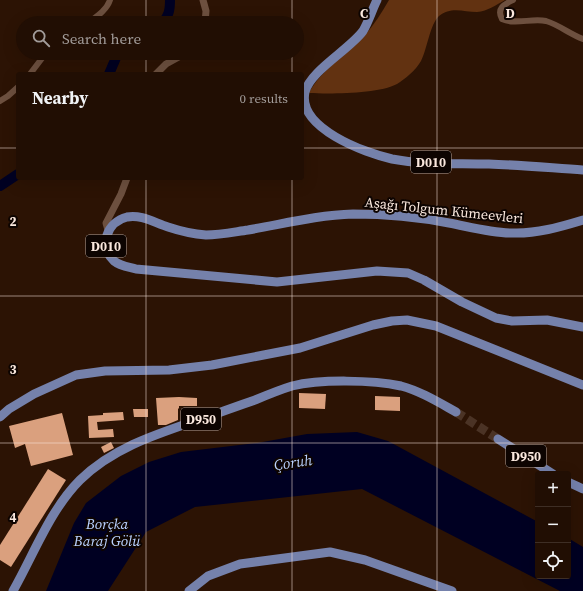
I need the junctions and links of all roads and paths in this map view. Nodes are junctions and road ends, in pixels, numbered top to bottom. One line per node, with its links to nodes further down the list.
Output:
1 (110, 0): 5 (street)
2 (203, 0): 6 (street)
3 (377, 0): 14 (main road, D010)
4 (513, 0): 7 (street)
5 (97, 16)
6 (206, 16)
7 (583, 39)
8 (41, 60): 10 (street)
9 (173, 60): 11 (street)
10 (32, 72)
11 (158, 72)
12 (16, 88): 13 (street)
13 (0, 101)
14 (583, 170)
15 (126, 180): 17 (street)
16 (583, 220): 17 (main road, Aşağı Tolgum Kümeevleri / D010)
17 (108, 230): 18 (main road, D010)
18 (583, 327)
19 (583, 385): 21 (main road)
20 (456, 412): 26 (main road, D950)
21 (0, 416)
22 (498, 439): 23 (main road, D950)
23 (548, 471)
24 (571, 483): 25 (main road)
25 (583, 488)
26 (13, 591)
27 (189, 591): 28 (main road)
28 (452, 591)

